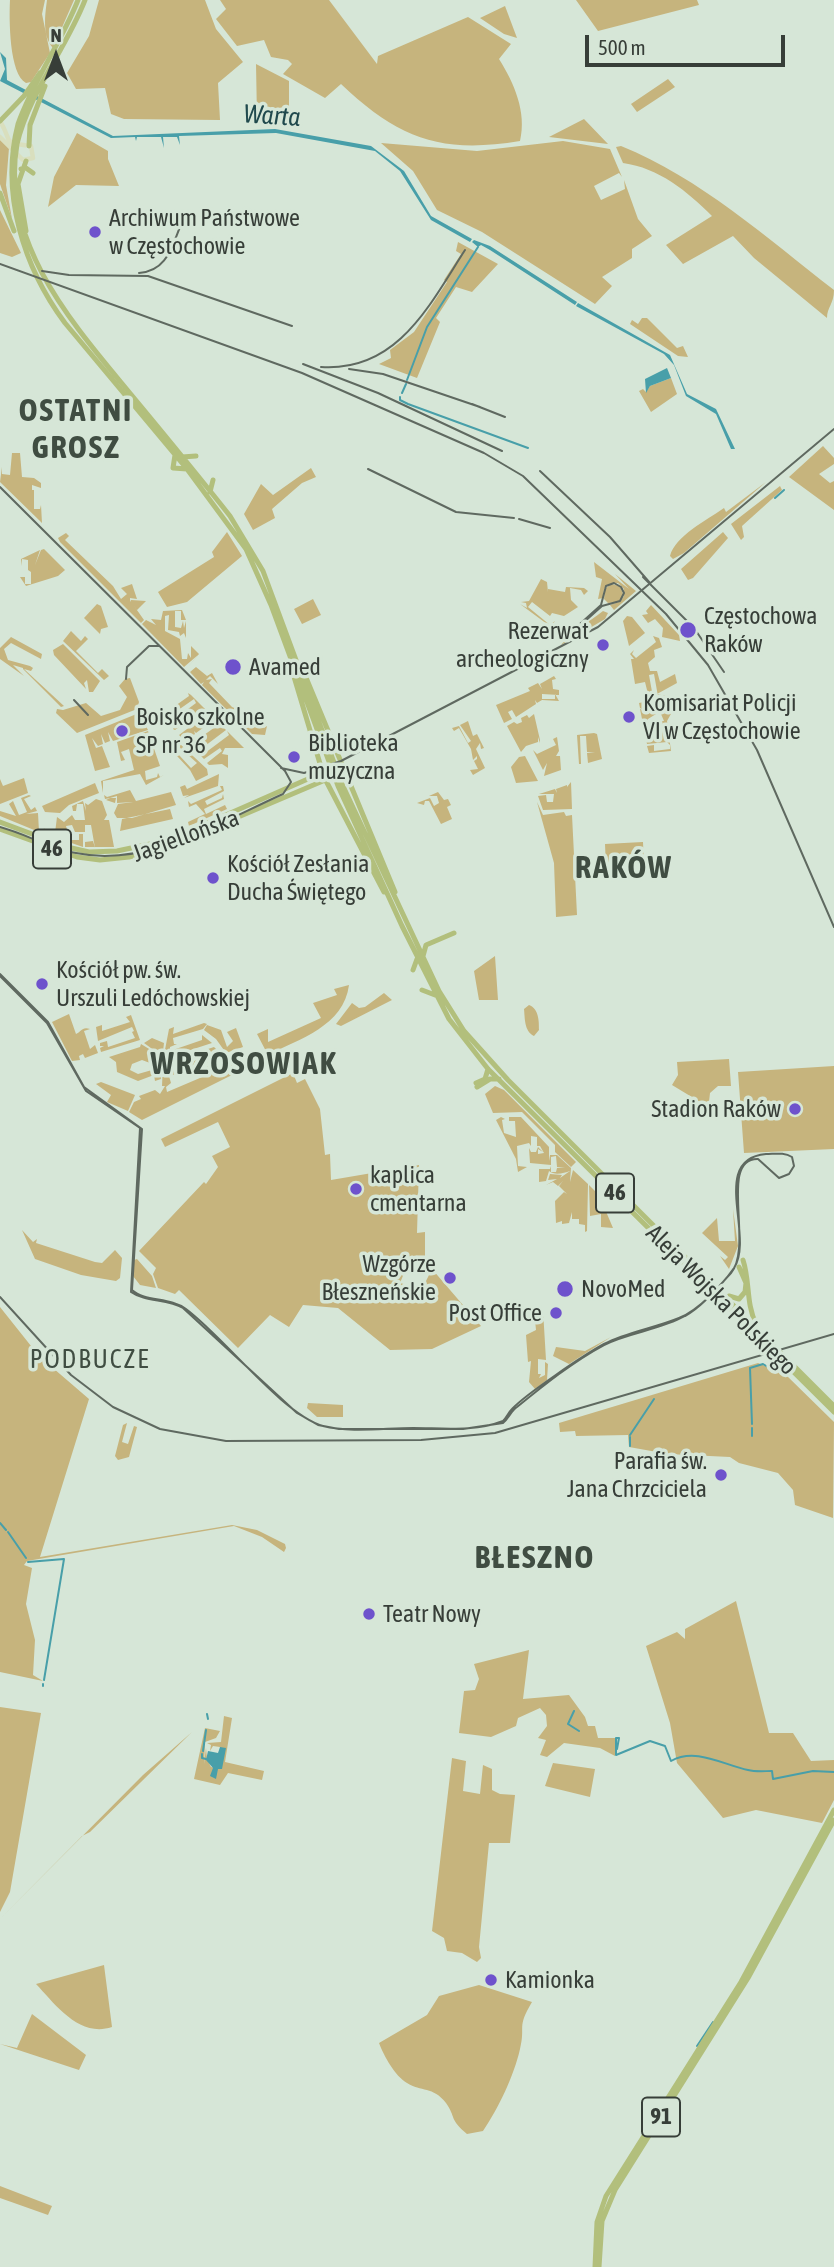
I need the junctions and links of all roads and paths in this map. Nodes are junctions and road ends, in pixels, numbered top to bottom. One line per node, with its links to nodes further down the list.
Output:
1 (79, 0): 3 (main road, Aleja Wojska Polskiego)
2 (85, 0): 3 (main road, Aleja Wojska Polskiego)
3 (59, 50): 4 (main road, Aleja Wojska Polskiego)
4 (37, 90): 5 (main road); 5 (main road, Aleja Wojska Polskiego)
5 (31, 100): 6 (main road); 9 (main road); 14 (main road, Aleja Wojska Polskiego)
6 (3, 115): 7 (main road)
7 (0, 121): 9 (main road)
8 (0, 137): 10 (main road)
9 (29, 146): 10 (main road)
10 (26, 161): 11 (main road)
11 (21, 169): 12 (main road); 14 (main road)
12 (33, 173)
13 (0, 193): 14 (main road)
14 (23, 240): 15 (main road, Aleja Wojska Polskiego)
15 (57, 308): 17 (main road, Aleja Wojska Polskiego); 20 (main road, Aleja Wojska Polskiego)
16 (196, 456): 17 (main road)
17 (182, 457): 19 (main road, Aleja Wojska Polskiego)
18 (213, 480): 19 (main road)
19 (211, 492): 20 (main road, Aleja Wojska Polskiego)
20 (273, 604): 21 (main road, Aleja Wojska Polskiego); 21 (main road)
21 (278, 615): 22 (main road, Aleja Wojska Polskiego)
22 (293, 659): 23 (main road); 24 (main road); 31 (main road, Aleja Wojska Polskiego)
23 (316, 749): 24 (main road); 26 (main road)
24 (336, 750): 25 (main road)
25 (343, 768): 26 (main road, 46); 27 (main road)
26 (325, 779): 28 (main road); 29 (main road, Jagiellońska / 46); 30 (main road, Jagiellońska / 46)
27 (350, 784): 28 (main road); 31 (main road)
28 (334, 792): 31 (main road)
29 (0, 822)
30 (0, 829)
31 (399, 912): 33 (main road, Aleja Wojska Polskiego / 46)
32 (454, 933): 33 (main road)
33 (420, 958): 34 (main road); 36 (main road, Aleja Wojska Polskiego / 46); 42 (main road, Aleja Wojska Polskiego / 46)
34 (413, 970)
35 (422, 990): 36 (main road)
36 (435, 995): 37 (main road, Aleja Wojska Polskiego / 46)
37 (488, 1069): 38 (main road, Aleja Wojska Polskiego / 46); 38 (main road)
38 (499, 1079): 42 (main road, Aleja Wojska Polskiego / 46)
39 (743, 1260): 40 (main road)
40 (745, 1273): 41 (main road); 43 (main road); 45 (main road)
41 (733, 1274)
42 (711, 1284): 43 (main road, Aleja Wojska Polskiego / 46)
43 (721, 1294): 44 (main road, Aleja Wojska Polskiego / 46); 45 (main road, Aleja Wojska Polskiego / 46)
44 (736, 1312): 46 (main road); 48 (main road, Aleja Wojska Polskiego / 46)
45 (759, 1330): 47 (main road, Aleja Wojska Polskiego / 46)
46 (742, 1331)
47 (834, 1406)
48 (834, 1412)
49 (834, 1810): 51 (main road, 91)
50 (834, 1820): 51 (main road, 91)
51 (597, 2267)

